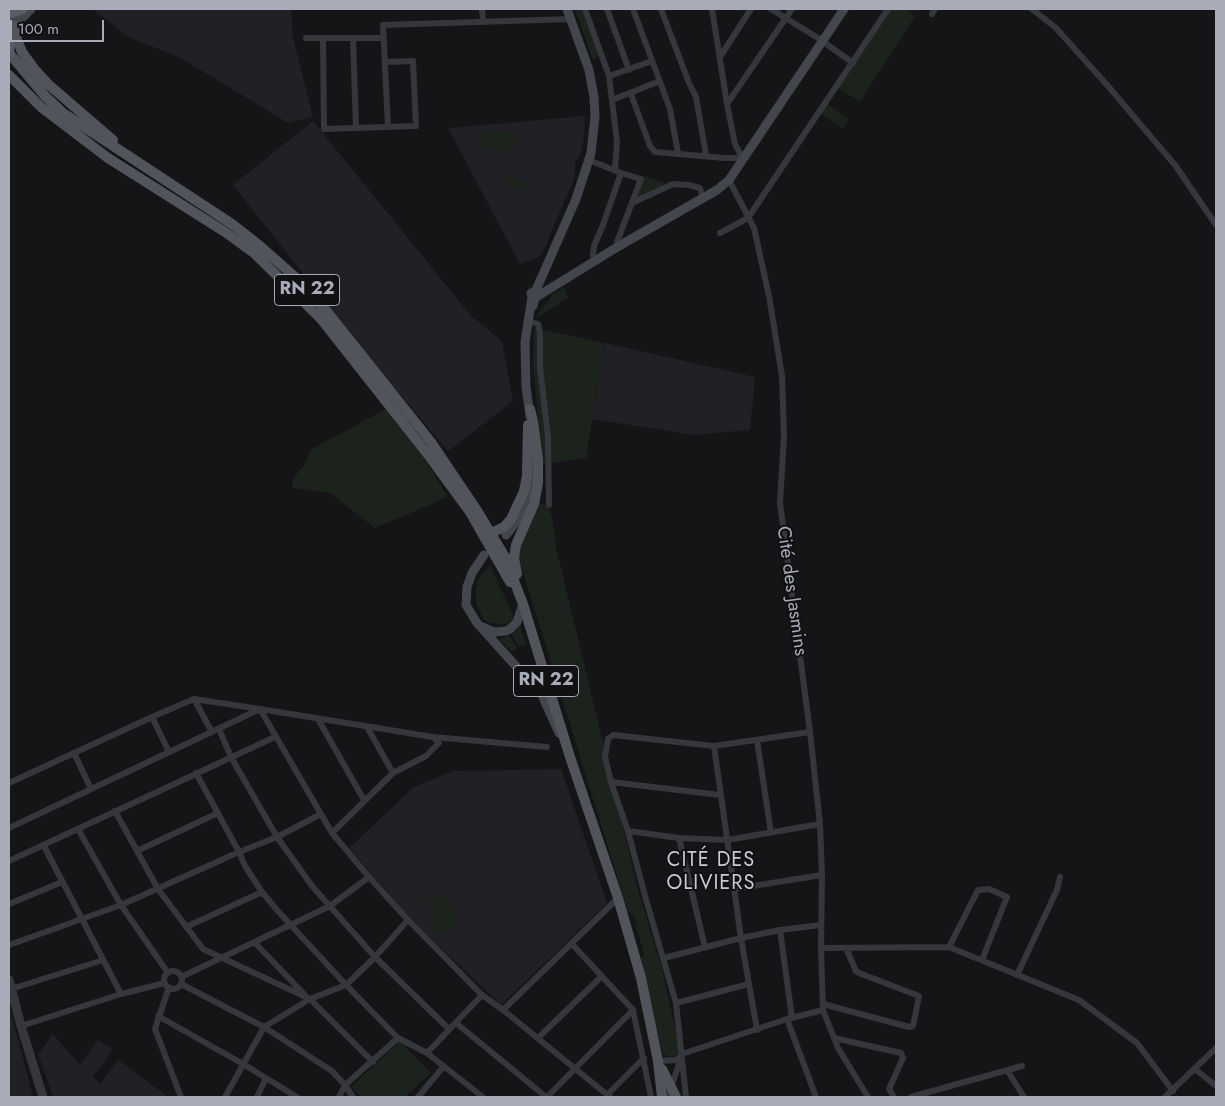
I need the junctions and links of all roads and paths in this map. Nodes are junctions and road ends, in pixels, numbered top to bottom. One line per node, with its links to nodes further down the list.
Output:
1 (22, 9): 17 (highway)
2 (29, 9): 21 (main road)
3 (482, 9): 20 (street)
4 (567, 9): 19 (main road)
5 (585, 9): 35 (street)
6 (607, 9): 33 (street)
7 (633, 9): 30 (street)
8 (661, 9): 43 (street)
9 (712, 9): 29 (street)
10 (751, 9): 29 (street)
11 (772, 9): 18 (street)
12 (792, 9): 18 (street)
13 (837, 9): 26 (main road)
14 (844, 9): 26 (main road)
15 (888, 9): 32 (street)
16 (1032, 9): 54 (street)
17 (9, 13)
18 (786, 18): 26 (street); 39 (street)
19 (571, 19): 20 (street); 46 (main road)
20 (482, 22): 25 (street)
21 (11, 24): 27 (main road); 49 (main road)
22 (306, 38): 23 (street)
23 (323, 38): 24 (street); 41 (street)
24 (353, 38): 25 (street); 41 (street)
25 (383, 38): 31 (street)
26 (820, 39): 32 (street); 44 (main road); 50 (main road)
27 (9, 42): 28 (highway)
28 (9, 53): 49 (main road, RN 22)
29 (720, 57): 39 (street)
30 (652, 61): 33 (street); 36 (street)
31 (385, 62): 40 (street); 40 (street)
32 (853, 63): 53 (street)
33 (629, 70): 35 (street)
34 (9, 75): 65 (main road, RN 22)
35 (610, 76): 38 (street)
36 (660, 81): 37 (street); 42 (street)
37 (631, 94): 38 (street); 42 (street)
38 (612, 100): 48 (street)
39 (727, 104): 44 (street)
40 (388, 127): 41 (street)
41 (356, 128)
42 (678, 153): 43 (street)
43 (706, 155): 45 (street)
44 (740, 156): 45 (street); 47 (main road)
45 (725, 158): 47 (street)
46 (589, 160): 48 (street); 58 (main road)
47 (733, 168): 51 (main road)
48 (618, 172): 52 (street); 57 (street)
49 (155, 174): 62 (main road, RN 22)
50 (729, 180): 53 (street, Cité des Jasmins); 58 (main road)
51 (702, 195): 52 (street); 56 (main road)
52 (632, 203): 56 (street)
53 (748, 218): 55 (street); 74 (street, Cité des Jasmins)
54 (1216, 225)
55 (720, 232)
56 (616, 242): 57 (main road)
57 (593, 255): 58 (main road)
58 (536, 294): 59 (main road)
59 (528, 321): 60 (main road); 61 (street)
60 (530, 409): 62 (main road); 63 (main road); 65 (main road)
61 (549, 505)
62 (491, 533): 65 (main road, RN 22)
63 (506, 535)
64 (484, 555): 66 (main road)
65 (523, 604): 66 (main road); 83 (main road, RN 22)
66 (477, 623): 83 (main road)
67 (194, 699): 68 (street); 69 (street); 73 (street)
68 (260, 709): 70 (street); 72 (street); 75 (street)
69 (152, 716): 80 (street); 81 (street)
70 (318, 719): 71 (street); 90 (street)
71 (367, 727): 76 (street); 85 (street)
72 (219, 729): 73 (street); 82 (street)
73 (212, 732): 80 (street)
74 (810, 732): 77 (street); 94 (street, Cité des Jasmins)
75 (275, 737): 82 (street); 93 (street)
76 (433, 737): 79 (street); 85 (street)
77 (757, 740): 78 (street); 99 (street)
78 (714, 746): 86 (street); 89 (street)
79 (547, 747)
80 (169, 752): 88 (street)
81 (74, 753): 87 (street); 88 (street)
82 (231, 757): 84 (street); 100 (street)
83 (570, 757): 114 (main road, RN 22)
84 (196, 773): 91 (street); 92 (street)
85 (392, 773): 90 (street)
86 (611, 782): 89 (street); 97 (street)
87 (9, 783)
88 (91, 789): 95 (street)
89 (720, 795): 102 (street)
90 (364, 800): 98 (street)
91 (116, 811): 96 (street); 104 (street)
92 (218, 813): 104 (street); 105 (street)
93 (321, 814): 98 (street); 100 (street)
94 (820, 824): 99 (street); 107 (street, Cité des Jasmins)
95 (9, 828)
96 (78, 829): 103 (street); 116 (street)
97 (628, 832): 101 (street); 134 (street)
98 (332, 833): 108 (street)
99 (771, 833): 102 (street)
100 (277, 837): 105 (street); 117 (street)
101 (679, 838): 102 (street); 128 (street)
102 (727, 840): 112 (street)
103 (44, 846): 106 (street); 110 (street)
104 (138, 851): 111 (street)
105 (239, 852): 111 (street); 113 (street)
106 (9, 861)
107 (822, 875): 112 (street); 121 (street, Cité des Jasmins)
108 (369, 877): 117 (street); 119 (street)
109 (1060, 877): 138 (street)
110 (62, 882): 115 (street); 118 (street)
111 (158, 889): 116 (street); 122 (street)
112 (734, 889): 124 (street)
113 (262, 892): 120 (street); 122 (street)
114 (618, 898): 126 (street); 167 (main road, RN 22)
115 (9, 904)
116 (121, 905): 118 (street); 137 (street)
117 (330, 906): 120 (street); 133 (street)
118 (83, 919): 127 (street); 135 (street)
119 (408, 920): 133 (street); 147 (street)
120 (292, 925): 125 (street); 145 (street)
121 (821, 925): 123 (street); 130 (street, Cité des Jasmins)
122 (186, 927): 132 (street)
123 (780, 930): 124 (street); 154 (street)
124 (741, 938): 128 (street); 143 (street)
125 (255, 943): 132 (street); 148 (street)
126 (572, 944): 140 (street); 151 (street)
127 (9, 946)
128 (706, 947): 134 (street)
129 (949, 947): 131 (street); 136 (street); 136 (street)
130 (821, 948): 131 (street); 150 (street, Cité des Jasmins)
131 (846, 948): 150 (street)
132 (221, 957): 139 (street); 148 (street)
133 (375, 957): 145 (street); 158 (street)
134 (664, 958): 149 (street)
135 (103, 960): 141 (street); 146 (street)
136 (982, 960): 138 (street)
137 (168, 973): 139 (street); 144 (street)
138 (1017, 975): 178 (street)
139 (181, 976): 142 (street)
140 (602, 976): 152 (street); 161 (street)
141 (10, 984): 156 (street)
142 (181, 984): 144 (street); 157 (street)
143 (749, 984): 149 (street); 159 (street)
144 (167, 985): 146 (street); 153 (street)
145 (346, 985): 148 (street); 160 (street)
146 (121, 994): 156 (street)
147 (482, 995): 151 (street); 155 (street)
148 (310, 999): 157 (street); 168 (street)
149 (676, 1003): 165 (street)
150 (823, 1007): 154 (street); 162 (street, Cité des Jasmins)
151 (503, 1010): 161 (street)
152 (633, 1010): 166 (street); 172 (street)
153 (158, 1016): 169 (street); 183 (street)
154 (790, 1019): 159 (street); 195 (street)
155 (456, 1023): 158 (street); 191 (street)
156 (21, 1026): 182 (street)
157 (264, 1027): 169 (street); 176 (street)
158 (449, 1029): 164 (street)
159 (758, 1030): 165 (street)
160 (398, 1038): 164 (street); 168 (street)
161 (538, 1038): 172 (street)
162 (834, 1038): 196 (street, Cité des Jasmins); 197 (street)
163 (1216, 1048): 173 (street)
164 (427, 1053): 170 (street)
165 (682, 1054): 167 (street); 180 (street); 194 (street)
166 (644, 1058): 181 (street); 192 (street)
167 (658, 1061): 180 (main road, RN 22); 193 (main road, RN 22)
168 (372, 1062): 176 (street)
169 (242, 1064): 175 (street); 184 (street)
170 (444, 1066): 189 (street); 190 (street)
171 (1022, 1066): 174 (street)
172 (575, 1068): 181 (street); 191 (street)
173 (1195, 1069): 177 (street); 178 (street)
174 (1008, 1070): 179 (street); 199 (street)
175 (266, 1078): 185 (street); 186 (street)
176 (346, 1085): 187 (street); 188 (street)
177 (1216, 1086)
178 (1173, 1091): 200 (street)
179 (937, 1094): 198 (street)
180 (672, 1095)
181 (608, 1096)
182 (43, 1097)
183 (181, 1097)
184 (225, 1097)
185 (257, 1097)
186 (297, 1097)
187 (339, 1097)
188 (353, 1097)
189 (418, 1097)
190 (483, 1097)
191 (546, 1097)
192 (651, 1097)
193 (662, 1097)
194 (686, 1097)
195 (816, 1097)
196 (867, 1097)
197 (894, 1097)
198 (911, 1097)
199 (1024, 1097)
200 (1165, 1097)

